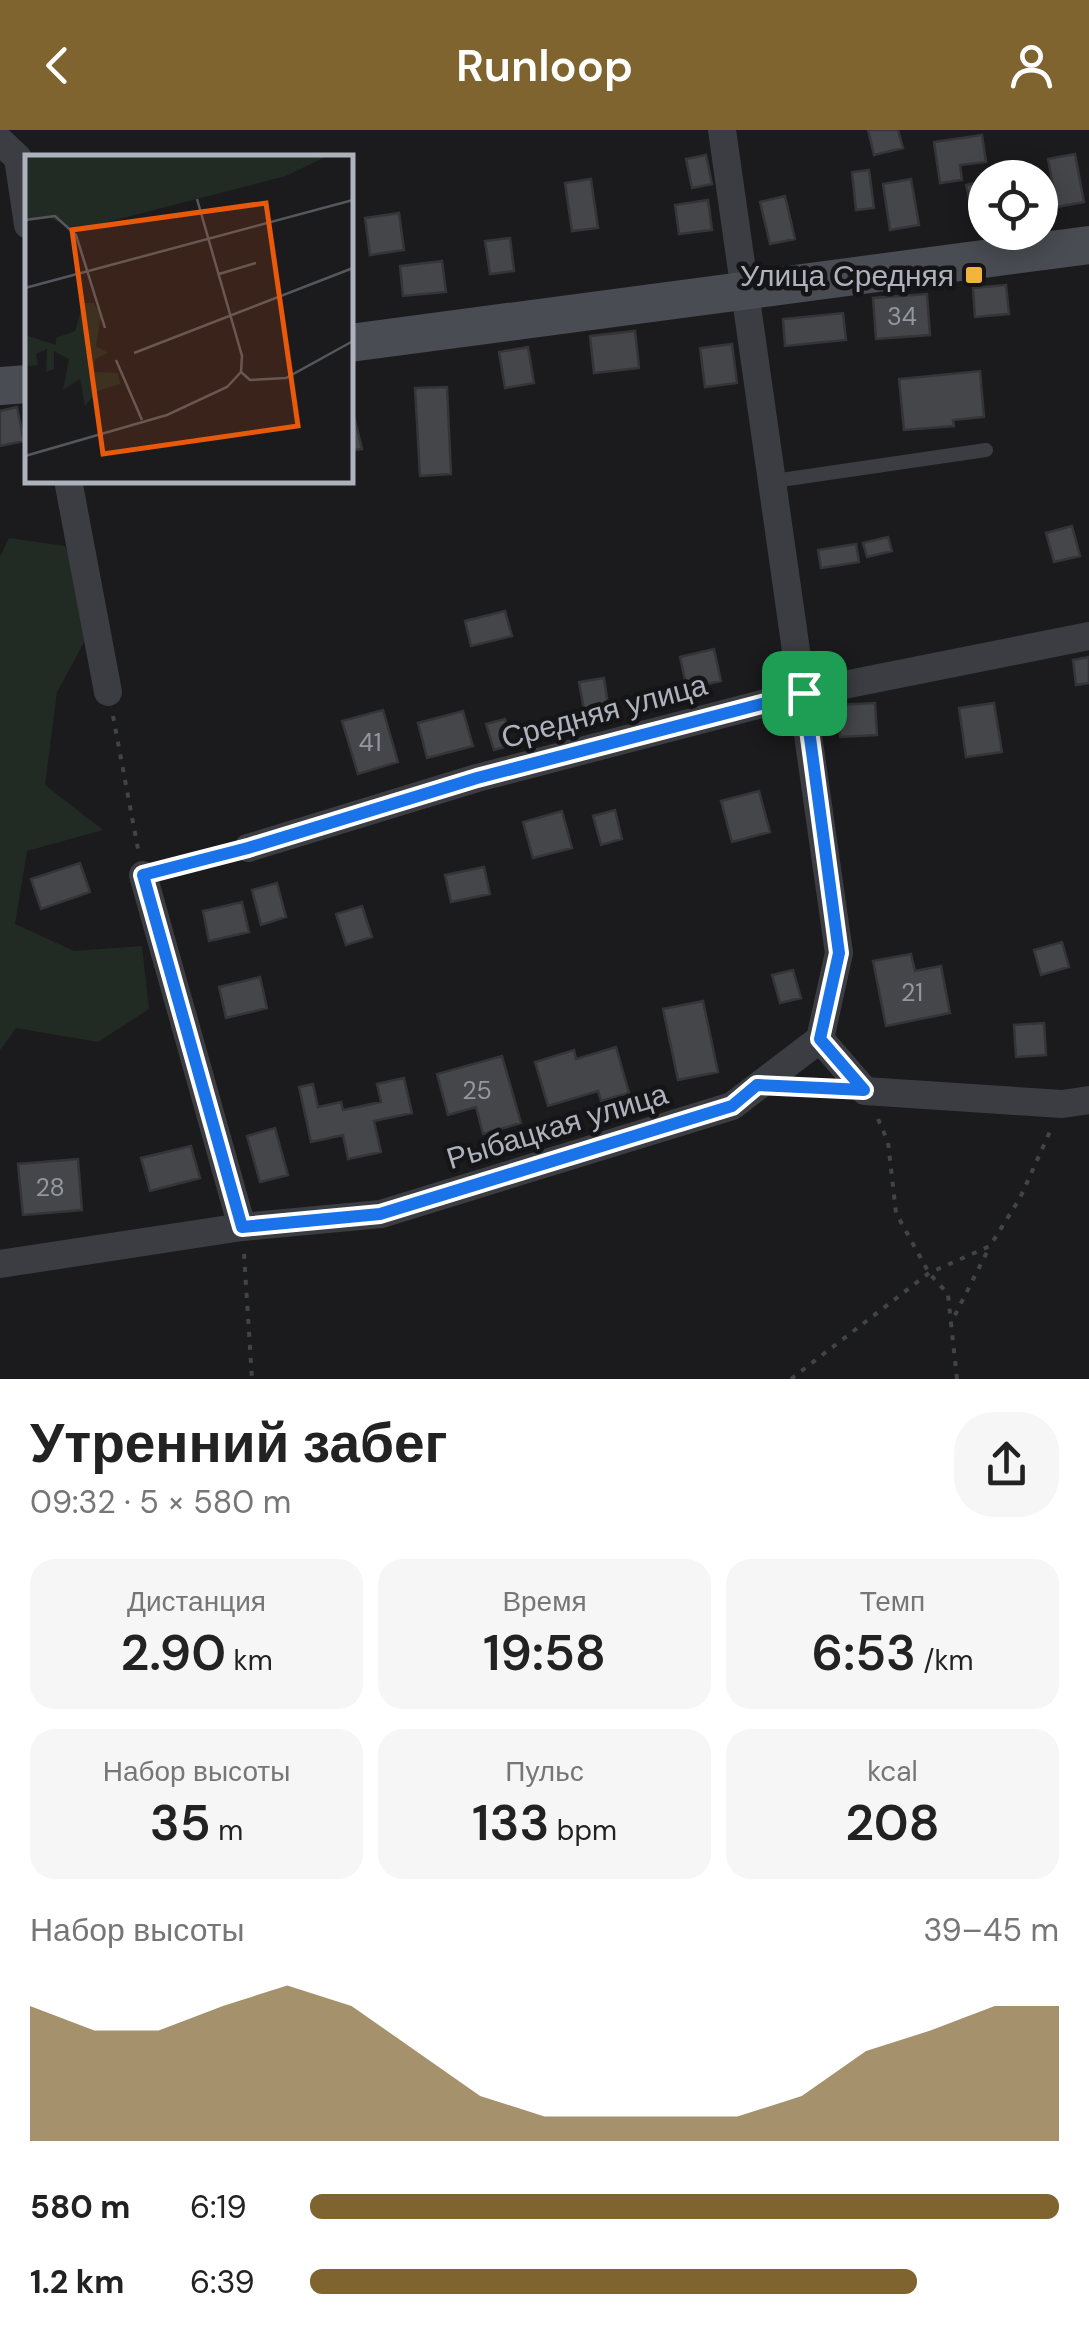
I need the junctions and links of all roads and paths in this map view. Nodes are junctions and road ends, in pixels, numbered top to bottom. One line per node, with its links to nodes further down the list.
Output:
1 (722, 130): 5 (street)
2 (9, 150): 3 (street)
3 (25, 213)
4 (1089, 245): 5 (street)
5 (746, 292): 6 (street); 10 (street)
6 (352, 343)
7 (25, 384): 8 (street)
8 (0, 386)
9 (986, 450): 10 (lane)
10 (774, 481): 14 (street)
11 (68, 482): 13 (street)
12 (1089, 636): 14 (street, Средняя улица)
13 (108, 692): 16 (path)
14 (804, 693): 15 (street, Средняя улица); 17 (street)
15 (248, 848): 16 (path)
16 (143, 875): 21 (street)
17 (820, 1039): 18 (street, Рыбацкая улица); 19 (street)
18 (757, 1085): 19 (path); 21 (street, Рыбацкая улица)
19 (864, 1090): 20 (street); 24 (path)
20 (1076, 1102): 22 (path)
21 (242, 1227): 23 (street, Рыбацкая улица); 26 (path)
22 (990, 1246): 24 (path); 25 (path)
23 (0, 1264)
24 (929, 1274): 25 (path); 27 (path)
25 (951, 1322): 28 (path)
26 (252, 1379)
27 (791, 1379)
28 (957, 1379)

